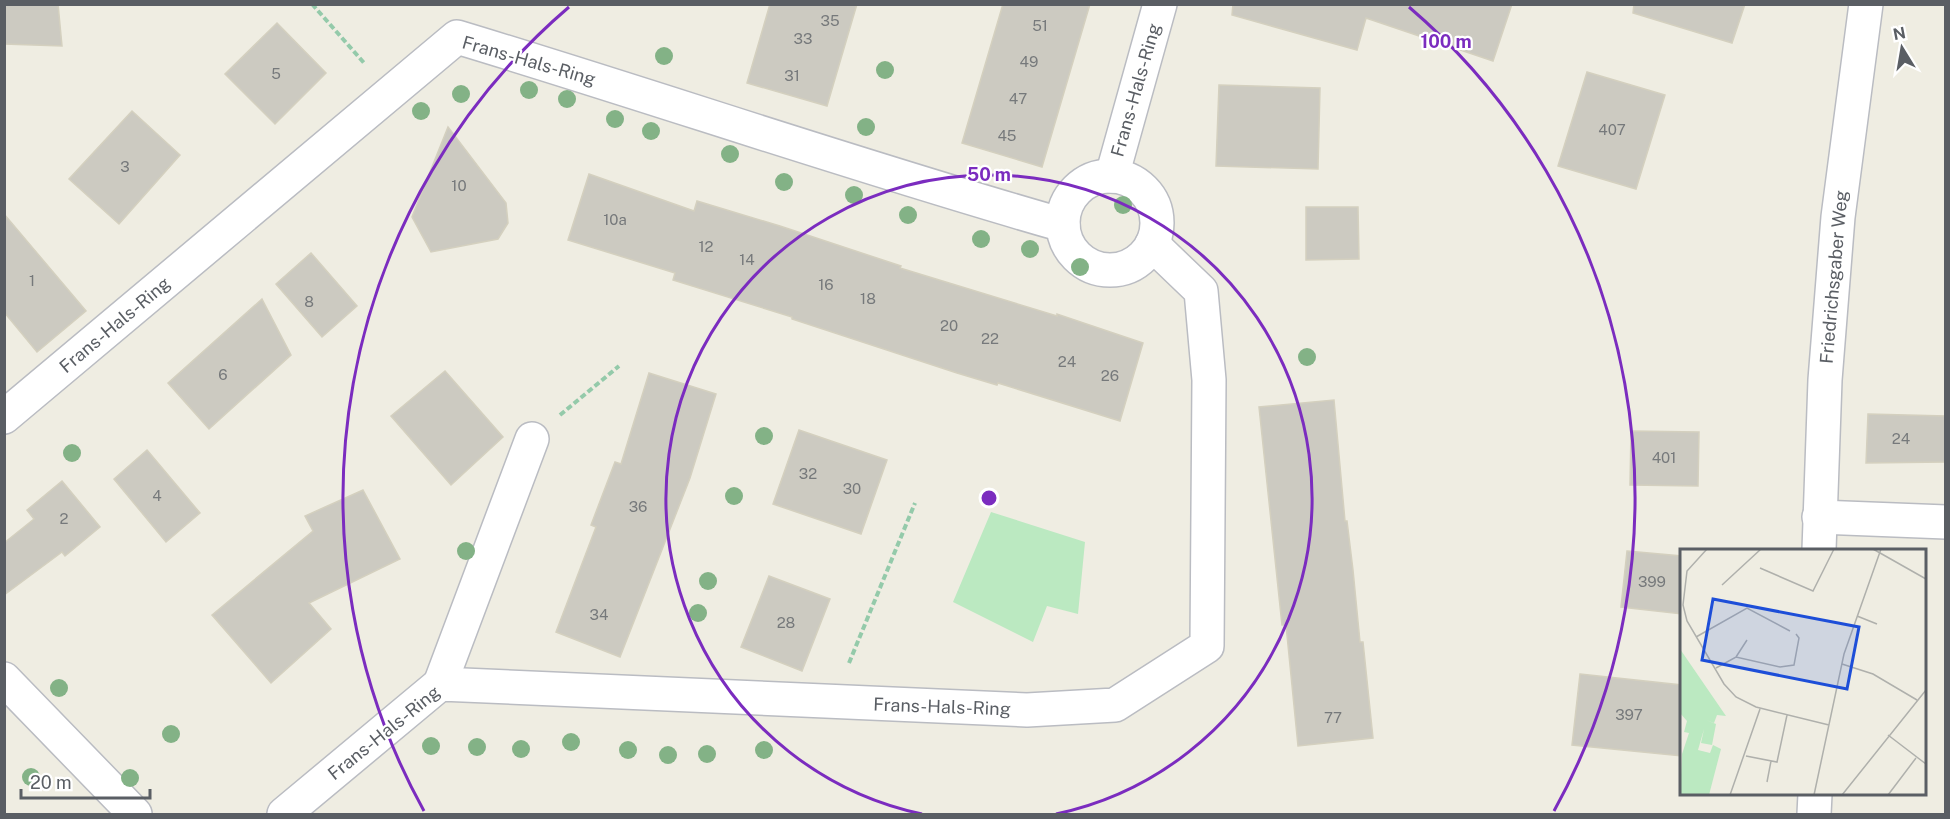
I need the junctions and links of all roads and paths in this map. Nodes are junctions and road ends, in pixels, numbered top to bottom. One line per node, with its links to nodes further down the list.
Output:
1 (312, 4): 4 (path)
2 (1160, 4): 5 (street, Frans-Hals-Ring)
3 (1866, 4): 12 (street, Friedrichsgaber Weg)
4 (391, 93): 6 (street, Frans-Hals-Ring); 9 (street, Frans-Hals-Ring)
5 (1112, 176): 6 (street, Frans-Hals-Ring); 7 (street, Frans-Hals-Ring)
6 (1063, 225): 7 (street)
7 (1152, 244): 17 (street, Frans-Hals-Ring)
8 (619, 366): 10 (path)
9 (4, 417)
10 (532, 439): 16 (street)
11 (915, 503): 17 (path)
12 (1819, 517): 13 (street); 14 (street, Friedrichsgaber Weg)
13 (1946, 522)
14 (1819, 549)
15 (4, 679): 19 (street)
16 (440, 684): 17 (street, Frans-Hals-Ring); 20 (street, Frans-Hals-Ring)
17 (832, 702)
18 (1815, 795): 21 (street)
19 (135, 814)
20 (284, 814)
21 (1814, 814)

